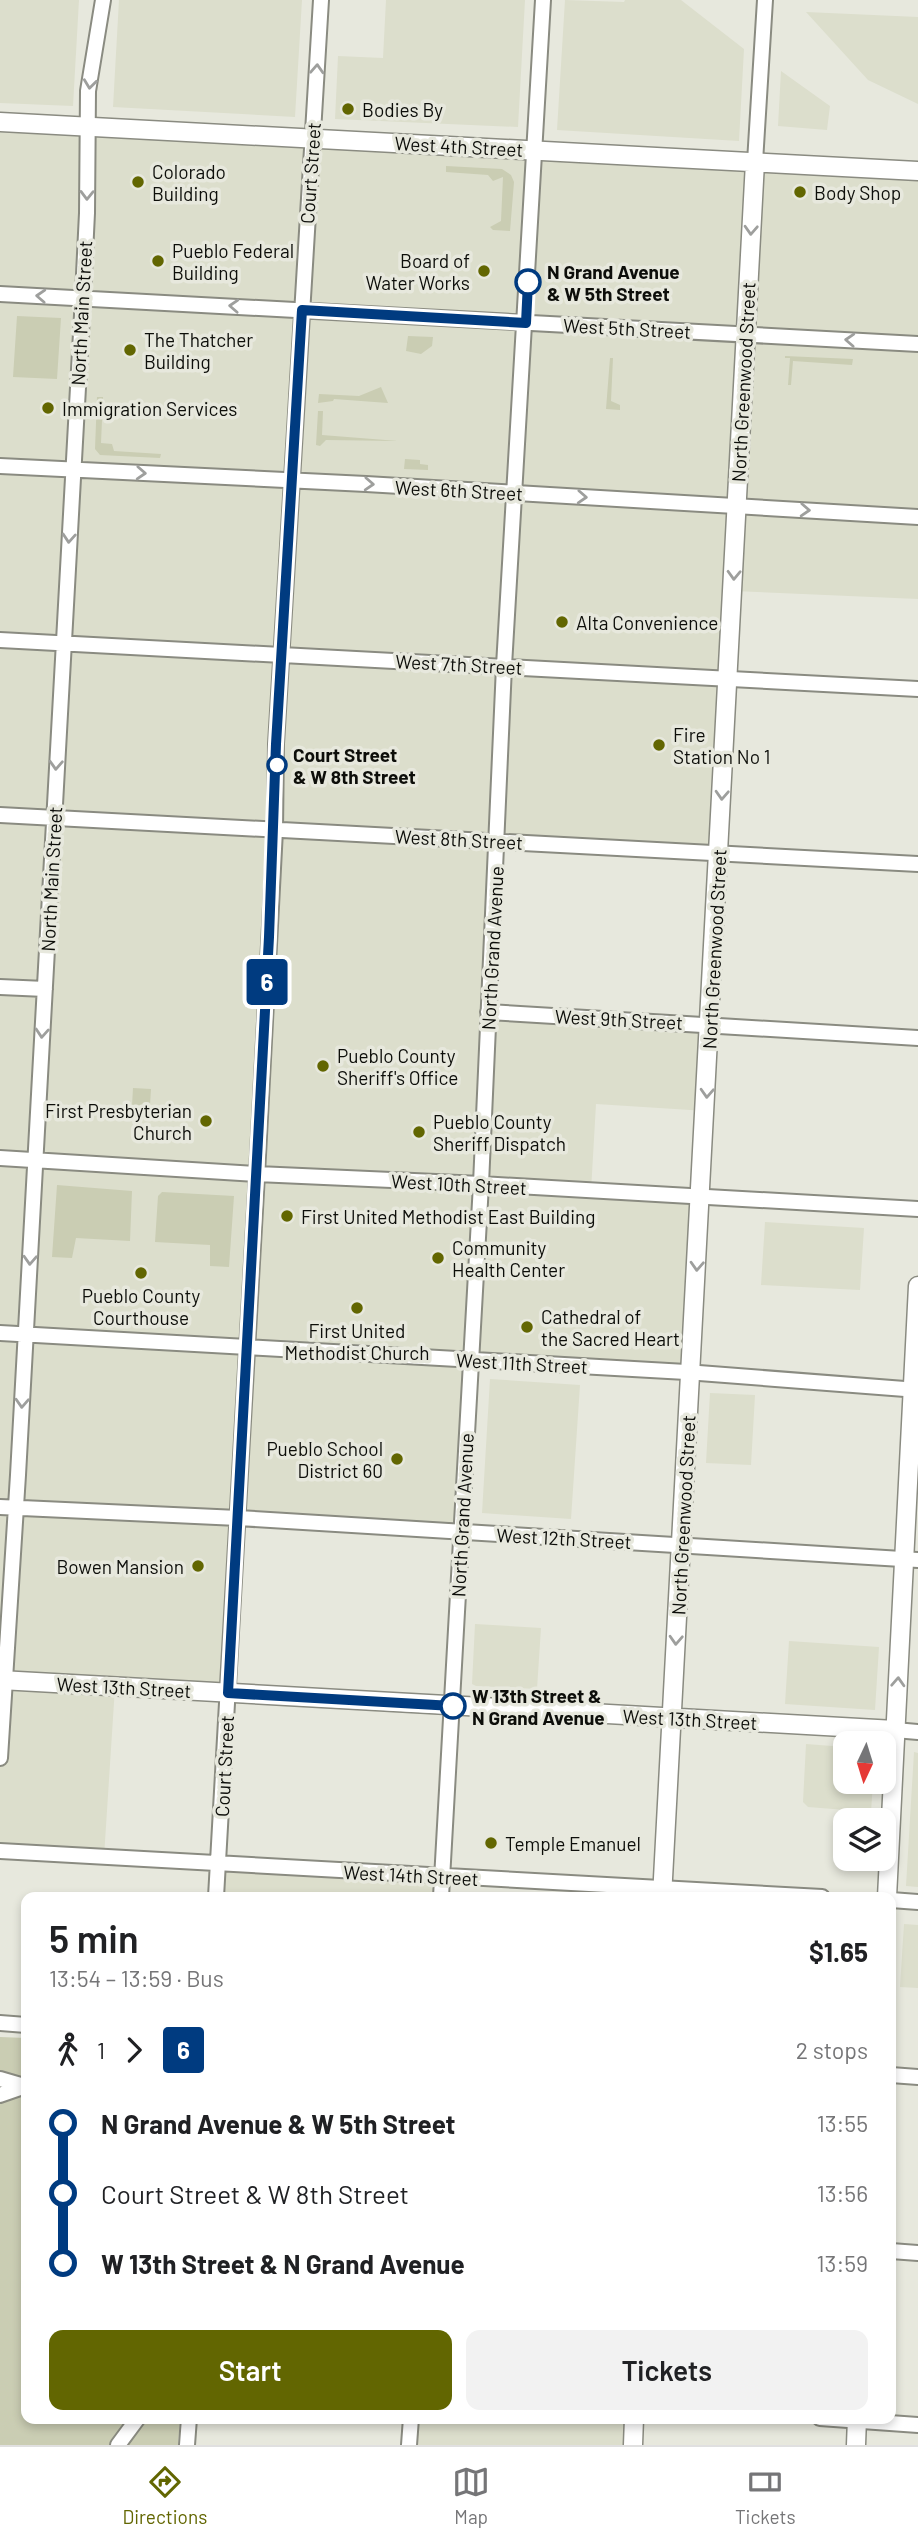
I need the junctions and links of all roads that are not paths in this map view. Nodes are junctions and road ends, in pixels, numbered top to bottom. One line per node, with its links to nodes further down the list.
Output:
1 (103, 0): 6 (street, North Main Street, one-way to 6)
2 (321, 0): 7 (street, Court Street, one-way to 2)
3 (544, 0): 8 (street, North Grand Avenue)
4 (765, 0): 9 (street, North Greenwood Street)
5 (0, 122): 6 (main road, West 4th Street)
6 (88, 127): 7 (main road, West 4th Street); 12 (street, North Main Street, one-way to 12)
7 (312, 138): 8 (main road, West 4th Street); 13 (street, Court Street)
8 (535, 150): 9 (main road, West 4th Street); 14 (street, North Grand Avenue)
9 (755, 162): 10 (main road, West 4th Street); 15 (main road, North Greenwood Street, one-way to 15)
10 (918, 171)
11 (0, 294): 12 (street, West 5th Street, one-way to 11)
12 (83, 298): 13 (street, West 5th Street, one-way to 12); 18 (street, North Main Street)
13 (302, 310): 14 (street, West 5th Street); 19 (street, Court Street)
14 (526, 323): 15 (street, West 5th Street); 20 (street, North Grand Avenue)
15 (746, 334): 16 (street, West 5th Street, one-way to 15); 21 (main road, North Greenwood Street)
16 (918, 344)
17 (0, 466): 18 (street, West 6th Street)
18 (73, 470): 19 (street, West 6th Street, one-way to 19); 24 (street, North Main Street, one-way to 24)
19 (292, 480): 20 (street, West 6th Street, one-way to 20); 25 (street, Court Street)
20 (514, 493): 21 (street, West 6th Street, one-way to 21); 26 (street, North Grand Avenue)
21 (737, 507): 22 (street, West 6th Street, one-way to 22); 27 (main road, North Greenwood Street, one-way to 27)
22 (918, 517)
23 (0, 640): 24 (street, West 7th Street)
24 (62, 642): 25 (street, West 7th Street); 30 (street, North Main Street, one-way to 30)
25 (282, 654): 26 (street, West 7th Street); 31 (street, Court Street)
26 (504, 666): 27 (street, West 7th Street); 32 (street, North Grand Avenue)
27 (728, 678): 28 (street, West 7th Street); 33 (main road, North Greenwood Street, one-way to 33)
28 (918, 689)
29 (0, 815): 30 (street, West 8th Street)
30 (54, 818): 31 (street, West 8th Street); 36 (street, North Main Street)
31 (275, 830): 32 (street, West 8th Street); 42 (street, Court Street)
32 (497, 841): 33 (street, West 8th Street); 37 (street, North Grand Avenue)
33 (719, 853): 34 (street, West 8th Street); 38 (main road, North Greenwood Street)
34 (918, 864)
35 (0, 987): 36 (street)
36 (45, 989): 41 (street, North Main Street, one-way to 41)
37 (488, 1012): 38 (street, West 9th Street); 43 (street, North Grand Avenue)
38 (710, 1025): 39 (street, West 9th Street); 44 (main road, North Greenwood Street, one-way to 44)
39 (918, 1038)
40 (0, 1158): 41 (street, West 10th Street)
41 (35, 1160): 42 (street, West 10th Street); 48 (street, North Main Street, one-way to 48)
42 (257, 1174): 43 (street, West 10th Street); 49 (street, Court Street)
43 (481, 1184): 44 (street, West 10th Street); 50 (street, North Grand Avenue)
44 (701, 1198): 45 (street, West 10th Street); 51 (main road, North Greenwood Street, one-way to 51)
45 (918, 1209)
46 (918, 1286): 52 (main road)
47 (0, 1333): 48 (street, West 11th Street)
48 (26, 1335): 49 (street, West 11th Street); 54 (street, North Main Street, one-way to 54)
49 (247, 1348): 50 (street, West 11th Street); 55 (street, Court Street)
50 (471, 1360): 51 (street, West 11th Street); 56 (street, North Grand Avenue)
51 (691, 1372): 52 (street, West 11th Street); 57 (main road, North Greenwood Street)
52 (915, 1390): 58 (main road)
53 (0, 1507): 54 (street, West 12th Street)
54 (16, 1508): 55 (street, West 12th Street); 59 (street, North Main Street)
55 (238, 1518): 56 (street, West 12th Street); 60 (street, Court Street)
56 (460, 1531): 57 (street, West 12th Street); 61 (street, North Grand Avenue)
57 (682, 1544): 58 (street, West 12th Street); 62 (main road, North Greenwood Street, one-way to 62)
58 (911, 1559): 63 (main road, one-way to 58)
59 (3, 1680): 60 (main road, West 13th Street); 65 (street, North Main Street)
60 (228, 1693): 61 (main road, West 13th Street); 67 (street, Court Street)
61 (453, 1706): 62 (main road, West 13th Street); 68 (street, North Grand Avenue)
62 (672, 1718): 63 (main road, West 13th Street); 74 (main road, North Greenwood Street)
63 (895, 1730): 64 (street, West 13th Street); 75 (main road)
64 (918, 1732)
65 (0, 1758)
66 (0, 1851): 67 (street, West 14th Street)
67 (218, 1864): 68 (street, West 14th Street); 70 (street, Court Street)
68 (442, 1877): 69 (street, West 14th Street); 71 (street, North Grand Avenue)
69 (511, 1881): 72 (street); 73 (street, West 14th Street)
70 (216, 1892)
71 (441, 1892)
72 (511, 1892)
73 (637, 1892)
74 (660, 1892)
75 (889, 1892)
76 (896, 1900): 77 (street)
77 (918, 1902)
78 (0, 2023): 79 (street)
79 (21, 2025)
80 (896, 2076): 81 (street)
81 (918, 2077)
82 (0, 2079): 83 (street)
83 (21, 2085)
84 (21, 2087): 85 (street)
85 (0, 2095)
86 (896, 2251): 87 (street)
87 (918, 2253)
88 (896, 2423): 94 (street)
89 (134, 2424): 95 (street)
90 (189, 2424): 96 (street)
91 (411, 2424): 97 (street)
92 (634, 2424): 98 (main road)
93 (857, 2424): 99 (main road)
94 (918, 2425)
95 (118, 2445)
96 (187, 2445)
97 (409, 2445)
98 (633, 2445)
99 (856, 2445)

